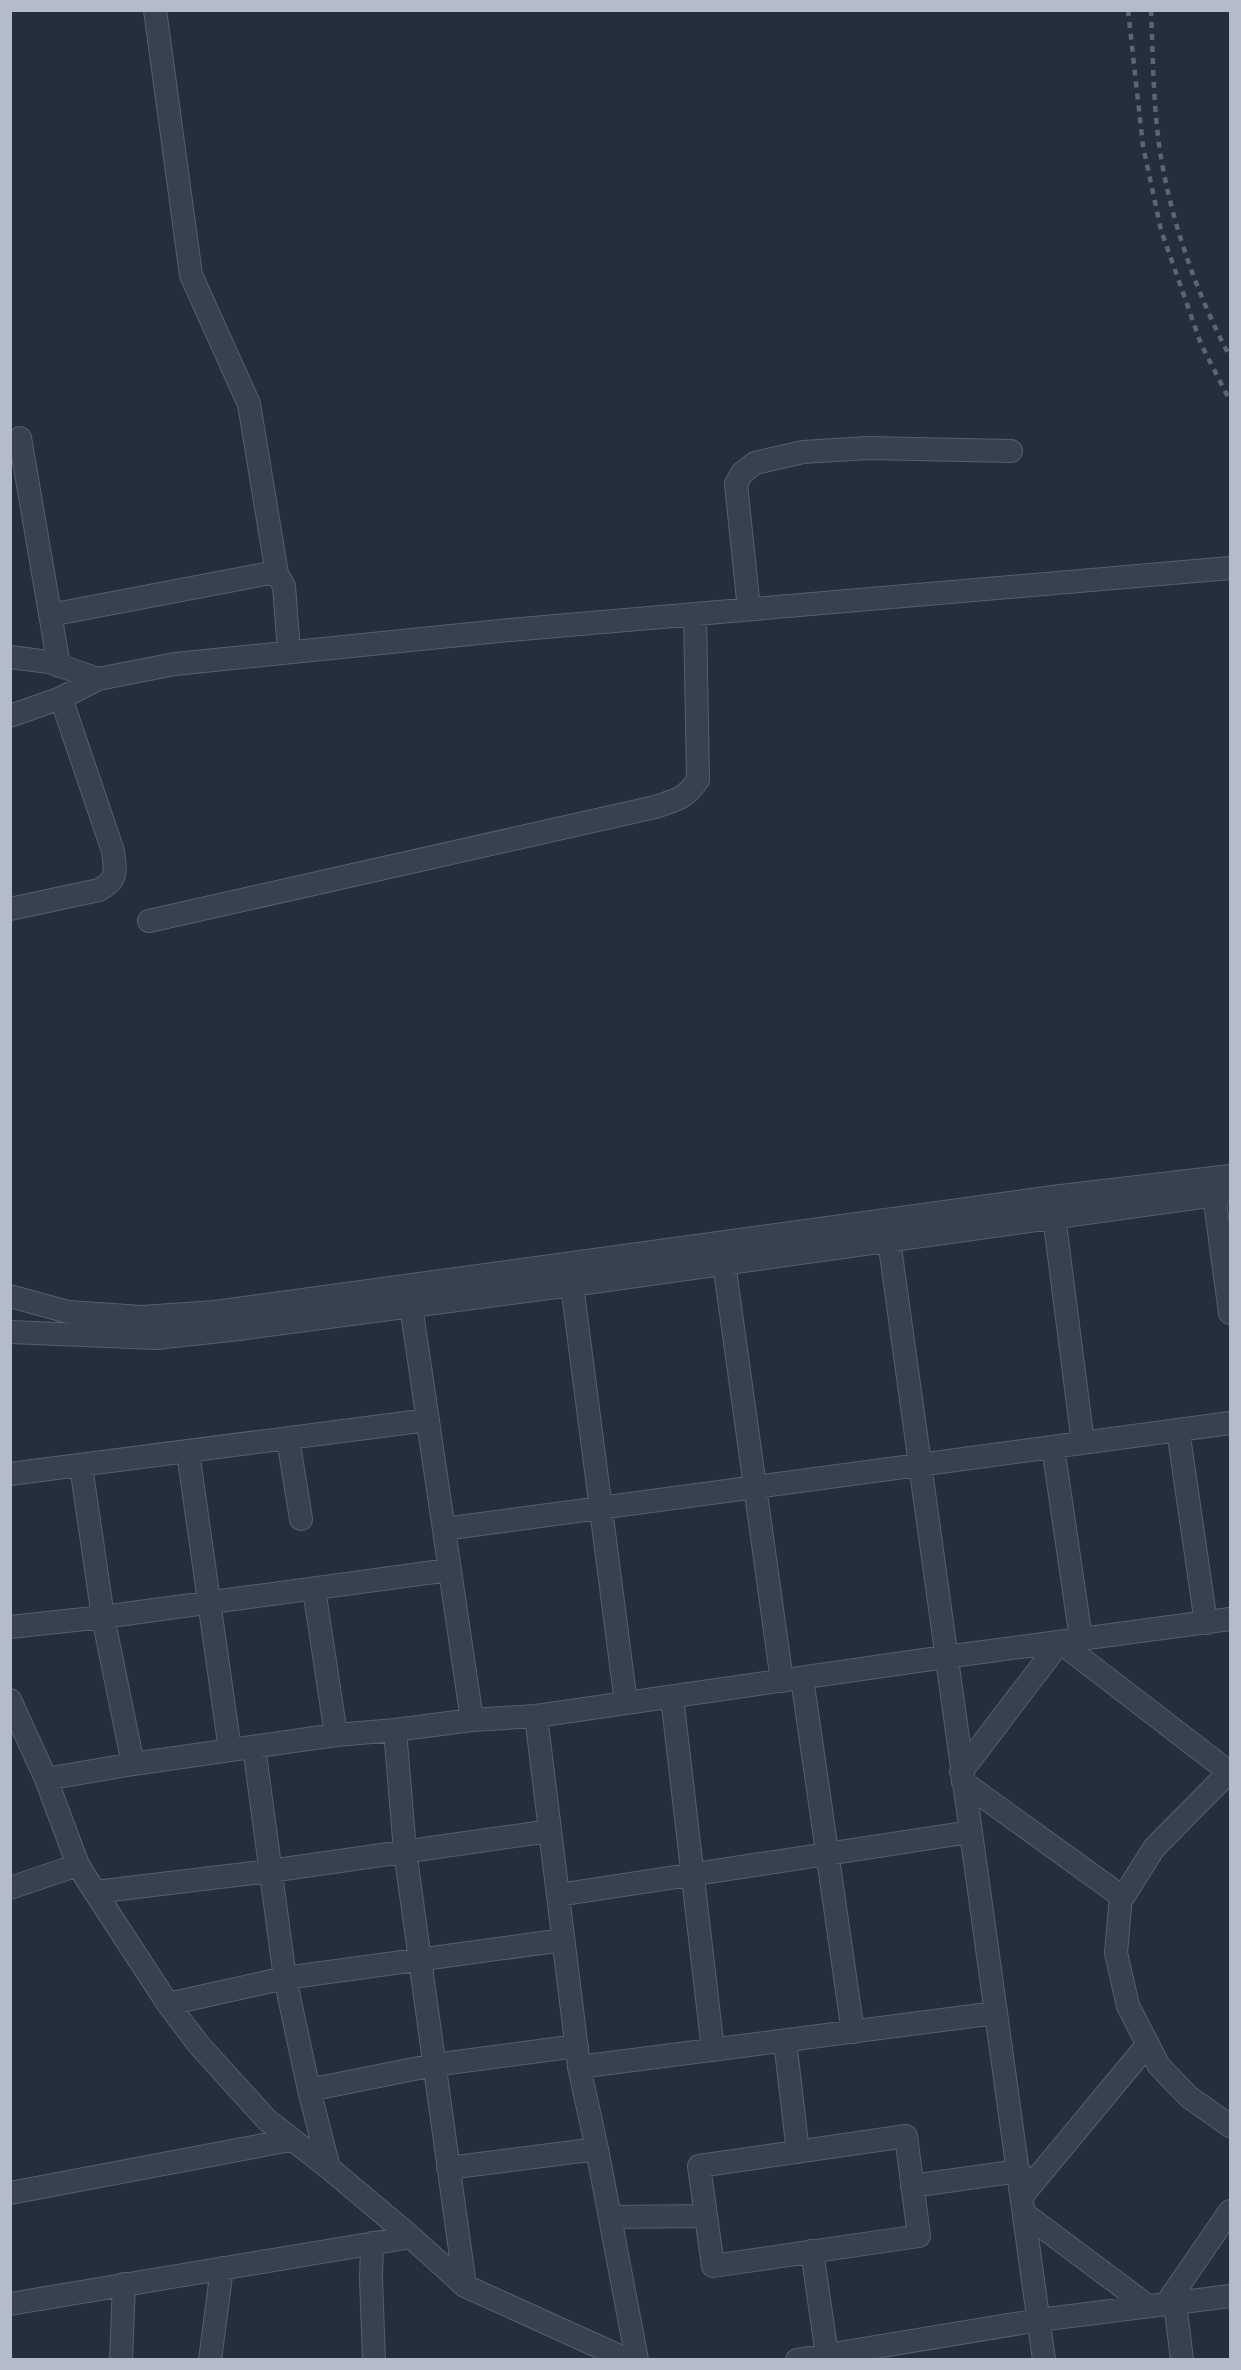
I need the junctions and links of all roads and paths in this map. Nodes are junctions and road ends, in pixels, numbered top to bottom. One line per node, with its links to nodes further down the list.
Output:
1 (155, 10): 5 (street)
2 (20, 438): 8 (street)
3 (1011, 450): 6 (street)
4 (1230, 568): 6 (street)
5 (277, 574): 8 (street); 9 (street)
6 (749, 609): 7 (street)
7 (695, 614): 9 (street); 16 (street)
8 (50, 615): 11 (street)
9 (289, 652): 12 (street)
10 (10, 657): 11 (street)
11 (59, 666): 12 (street)
12 (98, 679): 13 (street)
13 (61, 698): 14 (street); 15 (street)
14 (10, 716)
15 (10, 909)
16 (149, 921)
17 (1230, 1176): 23 (street)
18 (1222, 1194): 19 (street); 25 (street)
19 (1054, 1216): 20 (street); 31 (street)
20 (889, 1240): 21 (street); 34 (street)
21 (724, 1263): 22 (street); 37 (street)
22 (572, 1285): 24 (street); 38 (street)
23 (10, 1296)
24 (411, 1306): 26 (street); 27 (street)
25 (1230, 1313)
26 (10, 1332)
27 (428, 1420): 30 (street); 40 (street)
28 (1230, 1423): 29 (street)
29 (1178, 1430): 31 (street); 46 (street)
30 (288, 1439): 33 (street); 39 (street)
31 (1083, 1443): 32 (street)
32 (1053, 1447): 34 (street); 48 (street)
33 (189, 1452): 35 (street); 43 (street)
34 (919, 1465): 37 (street); 49 (street)
35 (81, 1466): 36 (street); 44 (street)
36 (10, 1474)
37 (755, 1487): 38 (street); 50 (street)
38 (601, 1508): 40 (street); 53 (street)
39 (301, 1519)
40 (444, 1529): 41 (street)
41 (449, 1570): 42 (street); 55 (street)
42 (314, 1589): 43 (street); 57 (street)
43 (209, 1603): 44 (street); 59 (street)
44 (104, 1617): 47 (street); 60 (street)
45 (1230, 1619): 46 (street)
46 (1206, 1623): 48 (street)
47 (10, 1627)
48 (1071, 1641): 49 (street); 61 (street); 62 (street)
49 (945, 1657): 50 (street); 62 (street)
50 (792, 1679): 51 (street); 67 (street)
51 (672, 1697): 53 (street); 70 (street)
52 (10, 1700): 63 (street)
53 (626, 1703): 54 (street)
54 (536, 1716): 55 (street); 64 (street)
55 (472, 1720): 56 (street)
56 (395, 1730): 57 (street); 66 (street)
57 (336, 1735): 58 (street)
58 (255, 1747): 59 (street); 69 (street)
59 (230, 1750): 60 (street)
60 (133, 1764): 63 (street)
61 (1230, 1771): 74 (street)
62 (962, 1777): 65 (street); 74 (street)
63 (46, 1779): 68 (street)
64 (550, 1831): 66 (street); 73 (street)
65 (970, 1832): 67 (street); 79 (street)
66 (405, 1851): 69 (street); 76 (street)
67 (827, 1853): 70 (street); 80 (street)
68 (78, 1864): 71 (street); 72 (street)
69 (270, 1870): 72 (street); 77 (street)
70 (692, 1874): 73 (street); 83 (street)
71 (10, 1888)
72 (95, 1892): 78 (street)
73 (558, 1895): 75 (street)
74 (1121, 1896): 82 (street)
75 (563, 1940): 76 (street); 84 (street)
76 (420, 1960): 77 (street); 85 (street)
77 (285, 1978): 78 (street); 86 (street)
78 (168, 2004): 88 (street)
79 (996, 2013): 80 (street); 93 (street)
80 (853, 2032): 81 (street)
81 (785, 2040): 83 (street); 90 (street)
82 (1148, 2044): 87 (street); 96 (street)
83 (713, 2050): 84 (street)
84 (578, 2056): 85 (street); 89 (street)
85 (434, 2065): 86 (street); 92 (street)
86 (309, 2090): 91 (street)
87 (1230, 2126)
88 (290, 2140): 91 (street); 95 (street)
89 (597, 2149): 92 (street); 99 (street)
90 (798, 2152): 94 (street); 98 (street)
91 (329, 2168): 100 (street)
92 (448, 2168): 105 (street)
93 (1019, 2171): 94 (street); 96 (street)
94 (912, 2186): 102 (street)
95 (10, 2193)
96 (1023, 2205): 108 (street); 109 (street)
97 (1230, 2211): 108 (street)
98 (706, 2216): 99 (street); 102 (street)
99 (610, 2217): 115 (street)
100 (411, 2236): 101 (street); 105 (street)
101 (372, 2243): 103 (street); 113 (street)
102 (813, 2252): 110 (street)
103 (222, 2268): 104 (street); 112 (street)
104 (124, 2284): 107 (street); 111 (street)
105 (465, 2286): 114 (street)
106 (1230, 2296): 108 (street)
107 (10, 2304)
108 (1163, 2304): 109 (street); 118 (street)
109 (1039, 2320): 110 (street); 117 (street)
110 (828, 2355): 116 (street)
111 (121, 2360)
112 (210, 2360)
113 (374, 2360)
114 (628, 2360)
115 (637, 2360)
116 (797, 2360)
117 (1044, 2360)
118 (1182, 2360)

